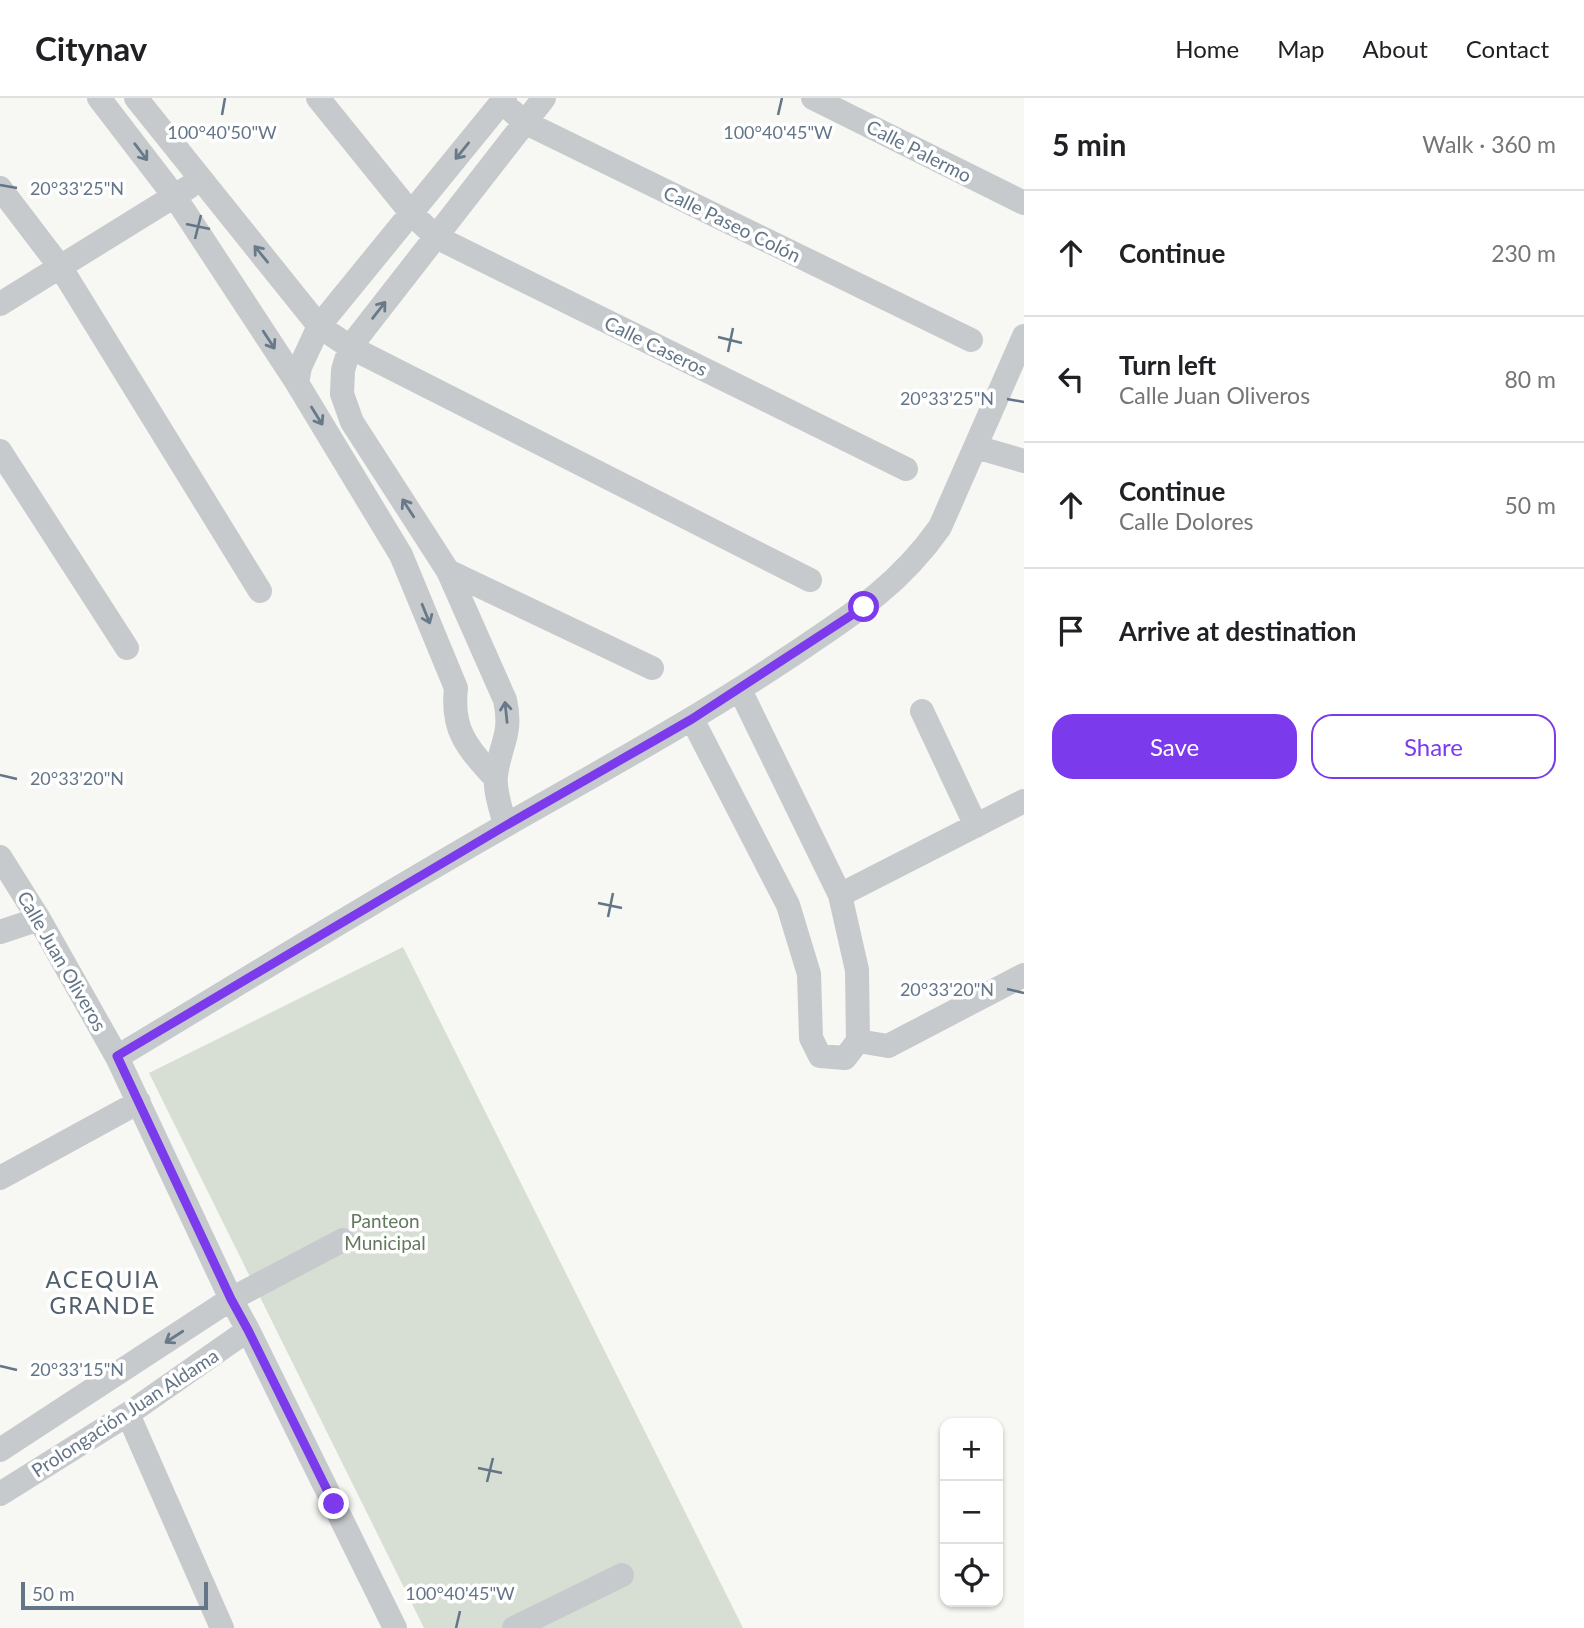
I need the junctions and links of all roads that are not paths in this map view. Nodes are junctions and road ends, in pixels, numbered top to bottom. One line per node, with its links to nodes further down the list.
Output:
1 (99, 98): 10 (street, one-way to 10)
2 (136, 98): 8 (street)
3 (318, 98): 12 (street, Calle Caseros)
4 (544, 98): 7 (street)
5 (813, 98): 11 (street, Calle Palermo)
6 (503, 99): 7 (street, Calle Paseo Colón); 12 (street, one-way to 12)
7 (524, 122): 13 (street); 18 (street, Calle Paseo Colón)
8 (201, 179): 10 (street); 16 (street, one-way to 8)
9 (0, 188): 14 (street)
10 (175, 197): 14 (street); 20 (street, one-way to 20)
11 (1024, 203)
12 (411, 213): 13 (street, Calle Caseros); 16 (street)
13 (436, 237): 19 (street, one-way to 13); 24 (street, Calle Caseros)
14 (61, 268): 15 (street); 27 (street)
15 (0, 304)
16 (319, 326): 19 (street); 20 (street)
17 (1024, 336): 21 (street)
18 (971, 340)
19 (350, 347): 25 (street, one-way to 19); 26 (street)
20 (297, 383): 31 (street, one-way to 31)
21 (976, 447): 23 (street); 32 (street)
22 (0, 451): 28 (street)
23 (1024, 461)
24 (906, 470)
25 (448, 571): 29 (street); 30 (street)
26 (810, 580)
27 (260, 591)
28 (127, 648)
29 (652, 668)
30 (494, 672): 31 (street); 35 (street, one-way to 30)
31 (456, 688): 35 (street)
32 (740, 690): 34 (street); 40 (street)
33 (922, 711): 38 (street)
34 (692, 719): 37 (street); 44 (street)
35 (495, 778): 37 (street)
36 (1024, 801): 38 (street)
37 (505, 826): 45 (street)
38 (976, 826): 40 (street)
39 (0, 858): 41 (street, Calle Juan Oliveros)
40 (840, 895): 44 (street)
41 (39, 919): 42 (street); 45 (street, Calle Juan Oliveros)
42 (0, 933)
43 (1024, 975): 44 (street)
44 (858, 1041)
45 (117, 1056): 46 (street, Calle Juan Oliveros)
46 (139, 1102): 47 (street); 49 (street, Calle Juan Oliveros)
47 (0, 1178)
48 (343, 1240): 49 (street, Prolongación Juan Aldama)
49 (231, 1299): 50 (street, Calle Juan Oliveros); 52 (street, Prolongación Juan Aldama, one-way to 52)
50 (248, 1330): 51 (street, Prolongación Juan Aldama); 57 (street, Calle Juan Oliveros)
51 (128, 1413): 53 (street, Prolongación Juan Aldama); 56 (street)
52 (0, 1450)
53 (0, 1494)
54 (622, 1576): 55 (street)
55 (538, 1622): 58 (street)
56 (222, 1628)
57 (395, 1628)
58 (514, 1628)

